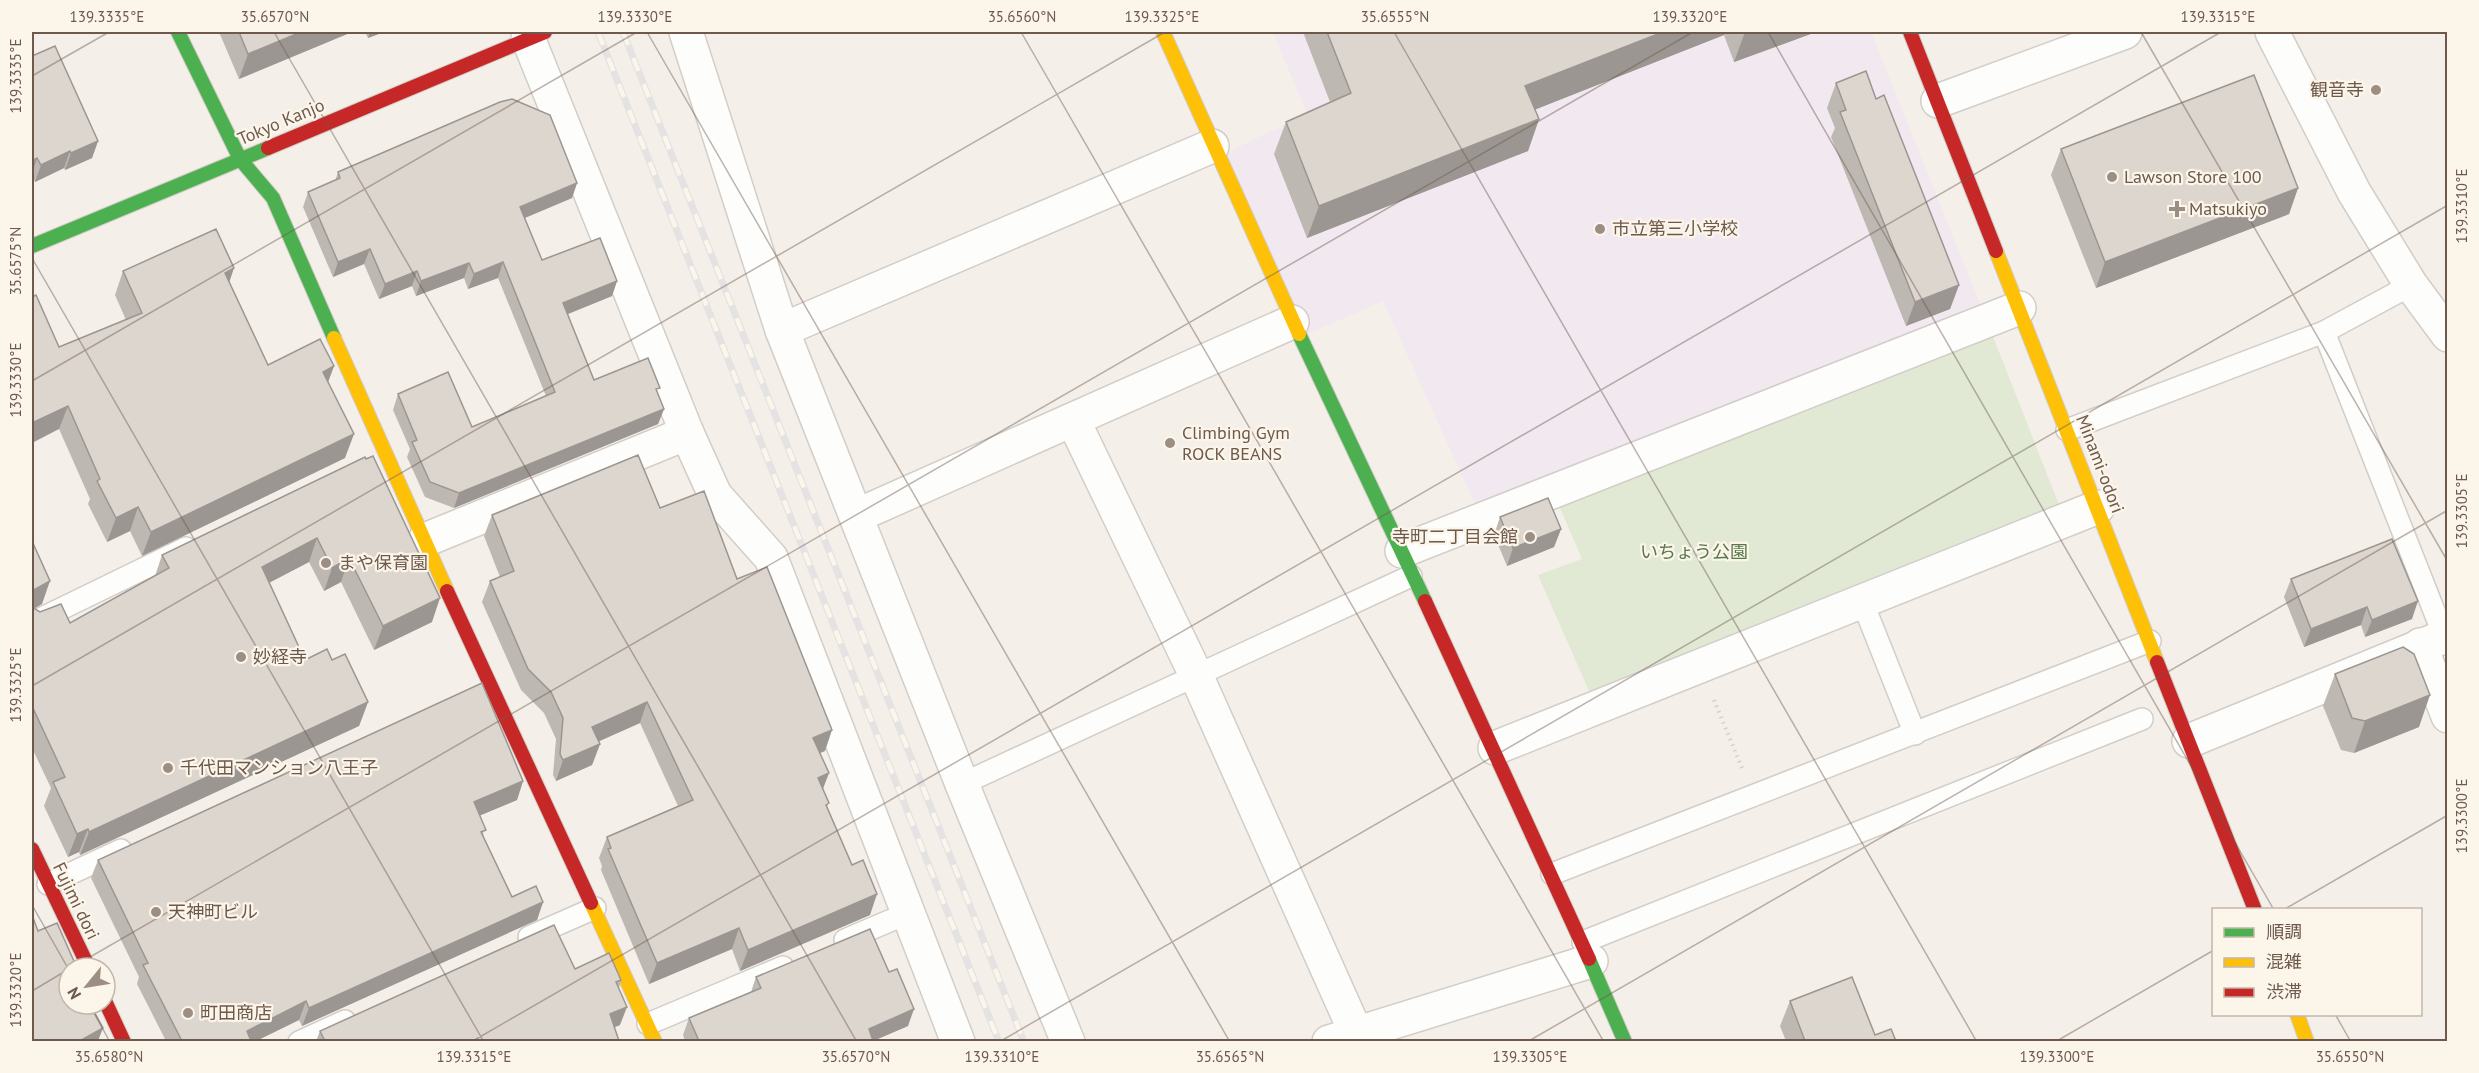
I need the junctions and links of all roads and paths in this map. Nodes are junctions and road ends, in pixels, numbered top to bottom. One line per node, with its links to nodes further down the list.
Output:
1 (178, 32): 10 (main road)
2 (686, 32): 15 (street)
3 (1163, 32): 9 (main road)
4 (1910, 32): 8 (main road, Minami-odori)
5 (2125, 32): 8 (street)
6 (2272, 32): 12 (street)
7 (536, 35): 10 (main road, Tokyo Kanjo); 20 (street)
8 (1938, 101): 13 (main road, Minami-odori)
9 (1212, 146): 14 (main road); 15 (street)
10 (240, 159): 11 (main road, Tokyo Kanjo); 21 (main road)
11 (32, 246)
12 (2411, 285): 16 (lane); 17 (street)
13 (2019, 308): 19 (main road, Minami-odori); 27 (street)
14 (1292, 322): 18 (street); 27 (main road)
15 (782, 330): 24 (street)
16 (2324, 332): 19 (lane); 30 (lane)
17 (2448, 335)
18 (1073, 420): 24 (street); 33 (street)
19 (2067, 430): 23 (main road, Minami-odori)
20 (687, 433): 25 (street); 49 (street)
21 (384, 453): 22 (lane); 25 (main road)
22 (362, 464)
23 (2098, 507): 28 (street); 31 (main road, Minami-odori)
24 (856, 516): 41 (street)
25 (425, 540): 34 (main road)
26 (202, 541): 29 (lane)
27 (1406, 564): 33 (lane); 40 (main road)
28 (1862, 601): 32 (street); 38 (lane)
29 (32, 623)
30 (2437, 639): 36 (street); 39 (street)
31 (2150, 641): 38 (lane); 39 (main road, Minami-odori)
32 (1700, 666): 40 (street); 42 (path)
33 (1196, 675): 41 (lane); 61 (street)
34 (489, 680): 35 (lane); 47 (main road)
35 (468, 690)
36 (2448, 716)
37 (2142, 719): 54 (lane)
38 (1915, 734): 42 (lane)
39 (2189, 741): 48 (main road, Minami-odori)
40 (1495, 748): 45 (main road)
41 (962, 784): 65 (street)
42 (1753, 794): 45 (lane)
43 (135, 844): 46 (lane)
44 (32, 849): 46 (main road, Fujimi dori)
45 (1552, 874): 54 (main road)
46 (48, 884): 50 (main road, Fujimi dori)
47 (595, 908): 52 (lane); 60 (main road)
48 (2255, 908)
49 (908, 913): 53 (lane); 64 (street)
50 (72, 932): 51 (lane); 55 (main road, Fujimi dori)
51 (52, 940)
52 (510, 946)
53 (821, 950)
54 (1587, 952): 61 (street); 66 (main road)
55 (83, 956)
56 (800, 960): 60 (lane)
57 (362, 1013): 63 (lane)
58 (112, 1016): 62 (main road)
59 (2298, 1016): 67 (main road)
60 (651, 1033)
61 (1349, 1039)
62 (124, 1041)
63 (299, 1041)
64 (958, 1041)
65 (1068, 1041)
66 (1625, 1041)
67 (2307, 1041)

